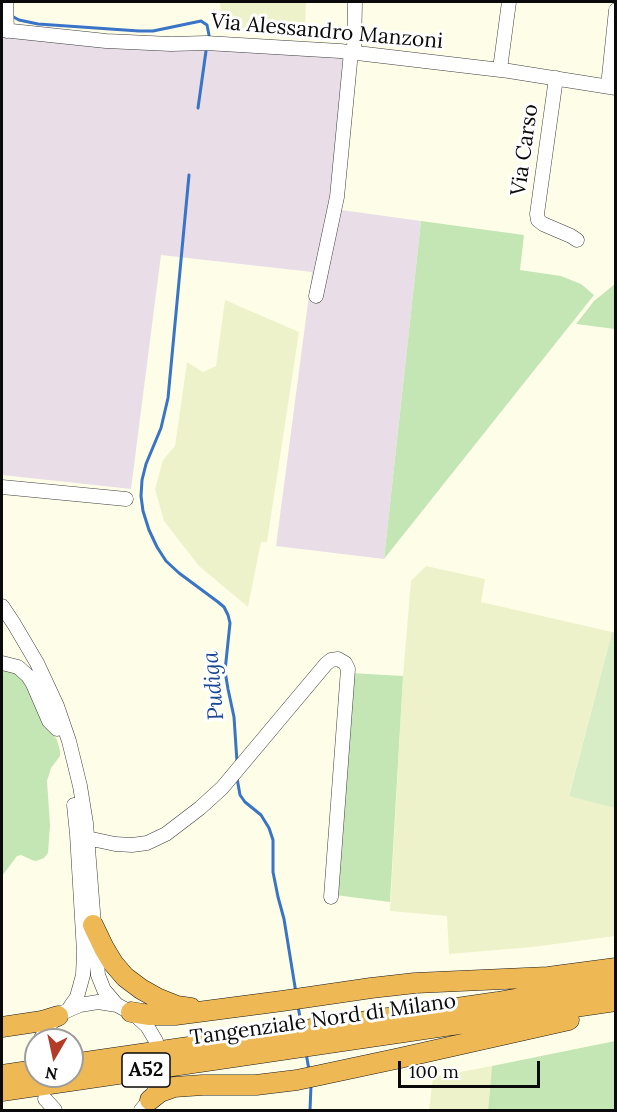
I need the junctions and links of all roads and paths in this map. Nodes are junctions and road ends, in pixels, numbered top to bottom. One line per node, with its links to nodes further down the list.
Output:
1 (355, 2): 5 (street)
2 (509, 2): 6 (street)
3 (615, 10): 8 (street)
4 (5, 19): 5 (street, Via Alessandro Manzoni)
5 (352, 52): 6 (street, Via Alessandro Manzoni); 10 (street)
6 (500, 69): 7 (street, Via Alessandro Manzoni)
7 (556, 78): 8 (street, Via Alessandro Manzoni); 9 (street, Via Carso)
8 (612, 87)
9 (577, 240)
10 (316, 296)
11 (2, 487): 12 (street)
12 (126, 499)
13 (2, 606): 17 (street)
14 (2, 620): 16 (street)
15 (2, 663): 16 (street)
16 (57, 729): 26 (street)
17 (87, 838): 18 (street); 19 (street)
18 (331, 897)
19 (93, 925): 23 (street); 25 (highway)
20 (615, 968): 25 (highway)
21 (615, 981): 29 (highway, Tangenziale Nord di Milano / A52)
22 (615, 1001): 29 (highway, Tangenziale Nord di Milano / A52)
23 (124, 1009): 25 (highway); 26 (street); 30 (street)
24 (615, 1010): 38 (highway)
25 (208, 1011)
26 (63, 1013): 27 (highway); 28 (street)
27 (2, 1027)
28 (47, 1028)
29 (310, 1038): 31 (highway, Tangenziale Nord di Milano / A52)
30 (156, 1041)
31 (288, 1041): 32 (highway, Tangenziale Nord di Milano / A52); 36 (highway, Tangenziale Nord di Milano / A52)
32 (84, 1063)
33 (24, 1065): 34 (highway)
34 (2, 1074)
35 (159, 1080): 38 (street)
36 (2, 1091)
37 (45, 1099): 39 (street)
38 (147, 1105)
39 (54, 1110)

